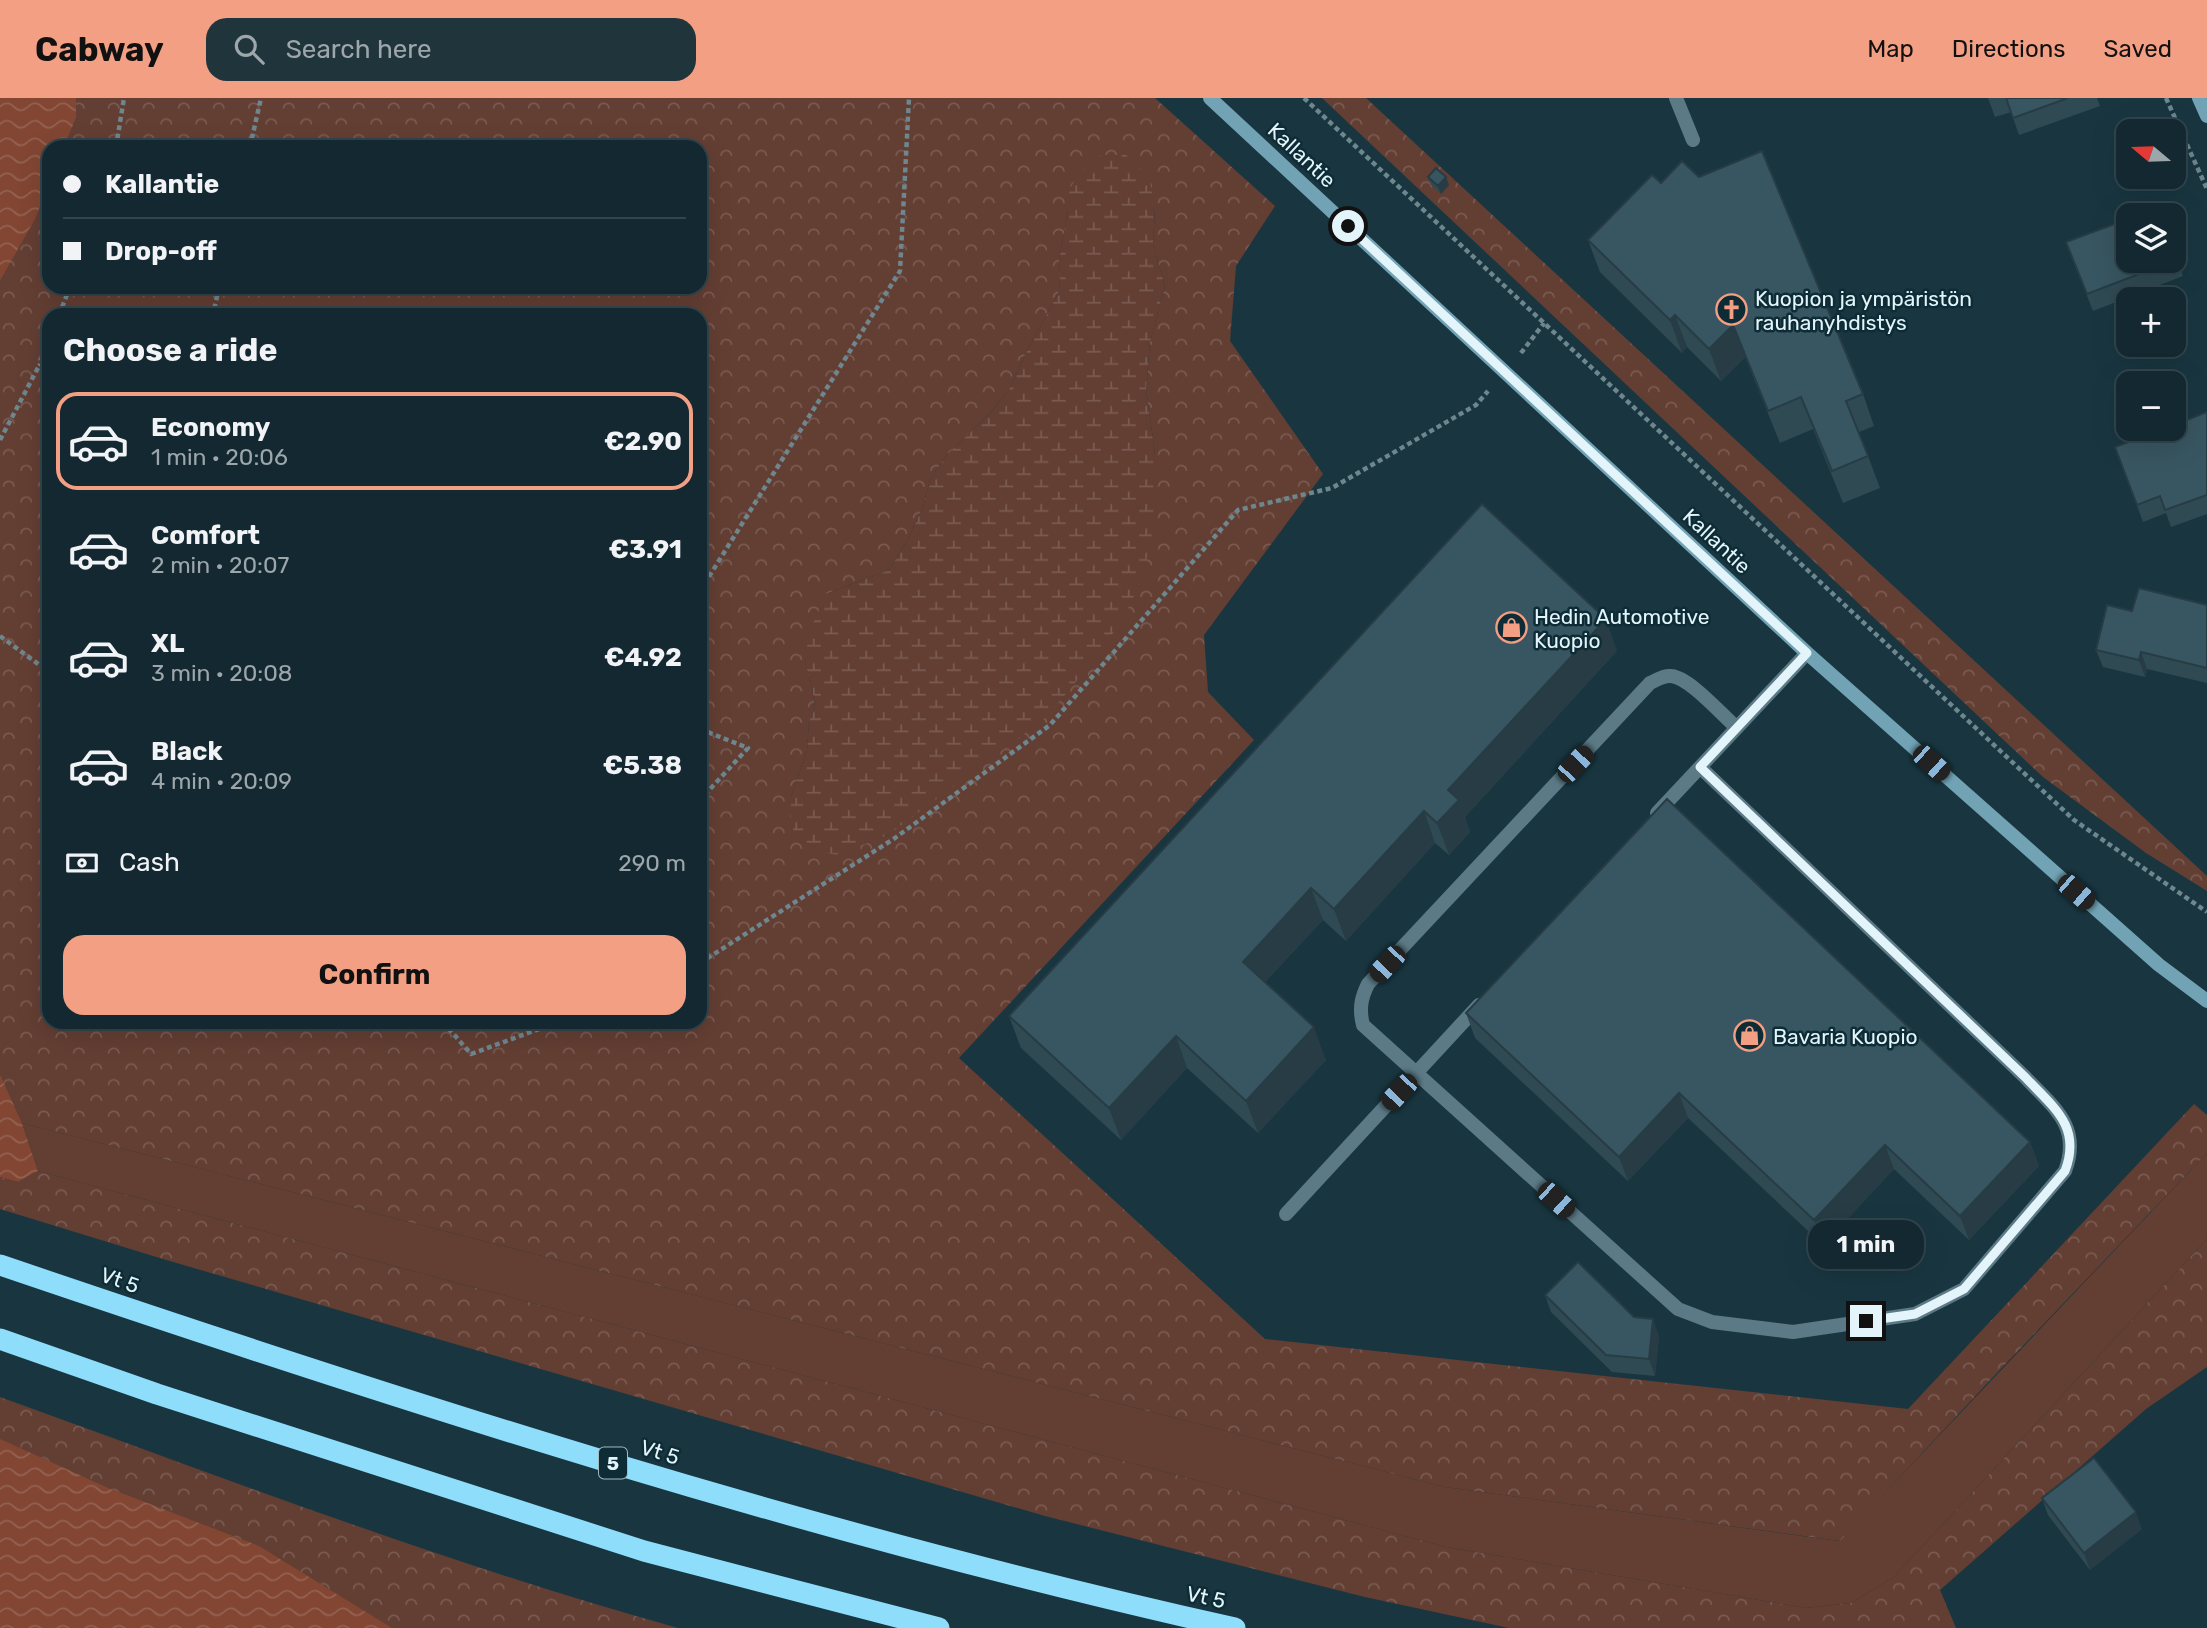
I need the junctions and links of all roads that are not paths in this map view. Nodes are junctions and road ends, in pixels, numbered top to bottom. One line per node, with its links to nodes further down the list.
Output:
1 (1210, 98): 6 (main road, Kallantie)
2 (1676, 98): 5 (lane)
3 (2199, 98): 4 (main road)
4 (2207, 116)
5 (1693, 141)
6 (1807, 653): 7 (lane); 11 (main road, Kallantie)
7 (1737, 728): 8 (lane); 12 (lane)
8 (1700, 767): 9 (lane); 12 (lane)
9 (1643, 829)
10 (1491, 992): 12 (lane)
11 (2207, 1001)
12 (1415, 1074): 13 (lane)
13 (1286, 1214)
14 (0, 1265): 17 (highway, Vt 5 / 5)
15 (0, 1339): 16 (highway)
16 (939, 1628)
17 (1235, 1628)

